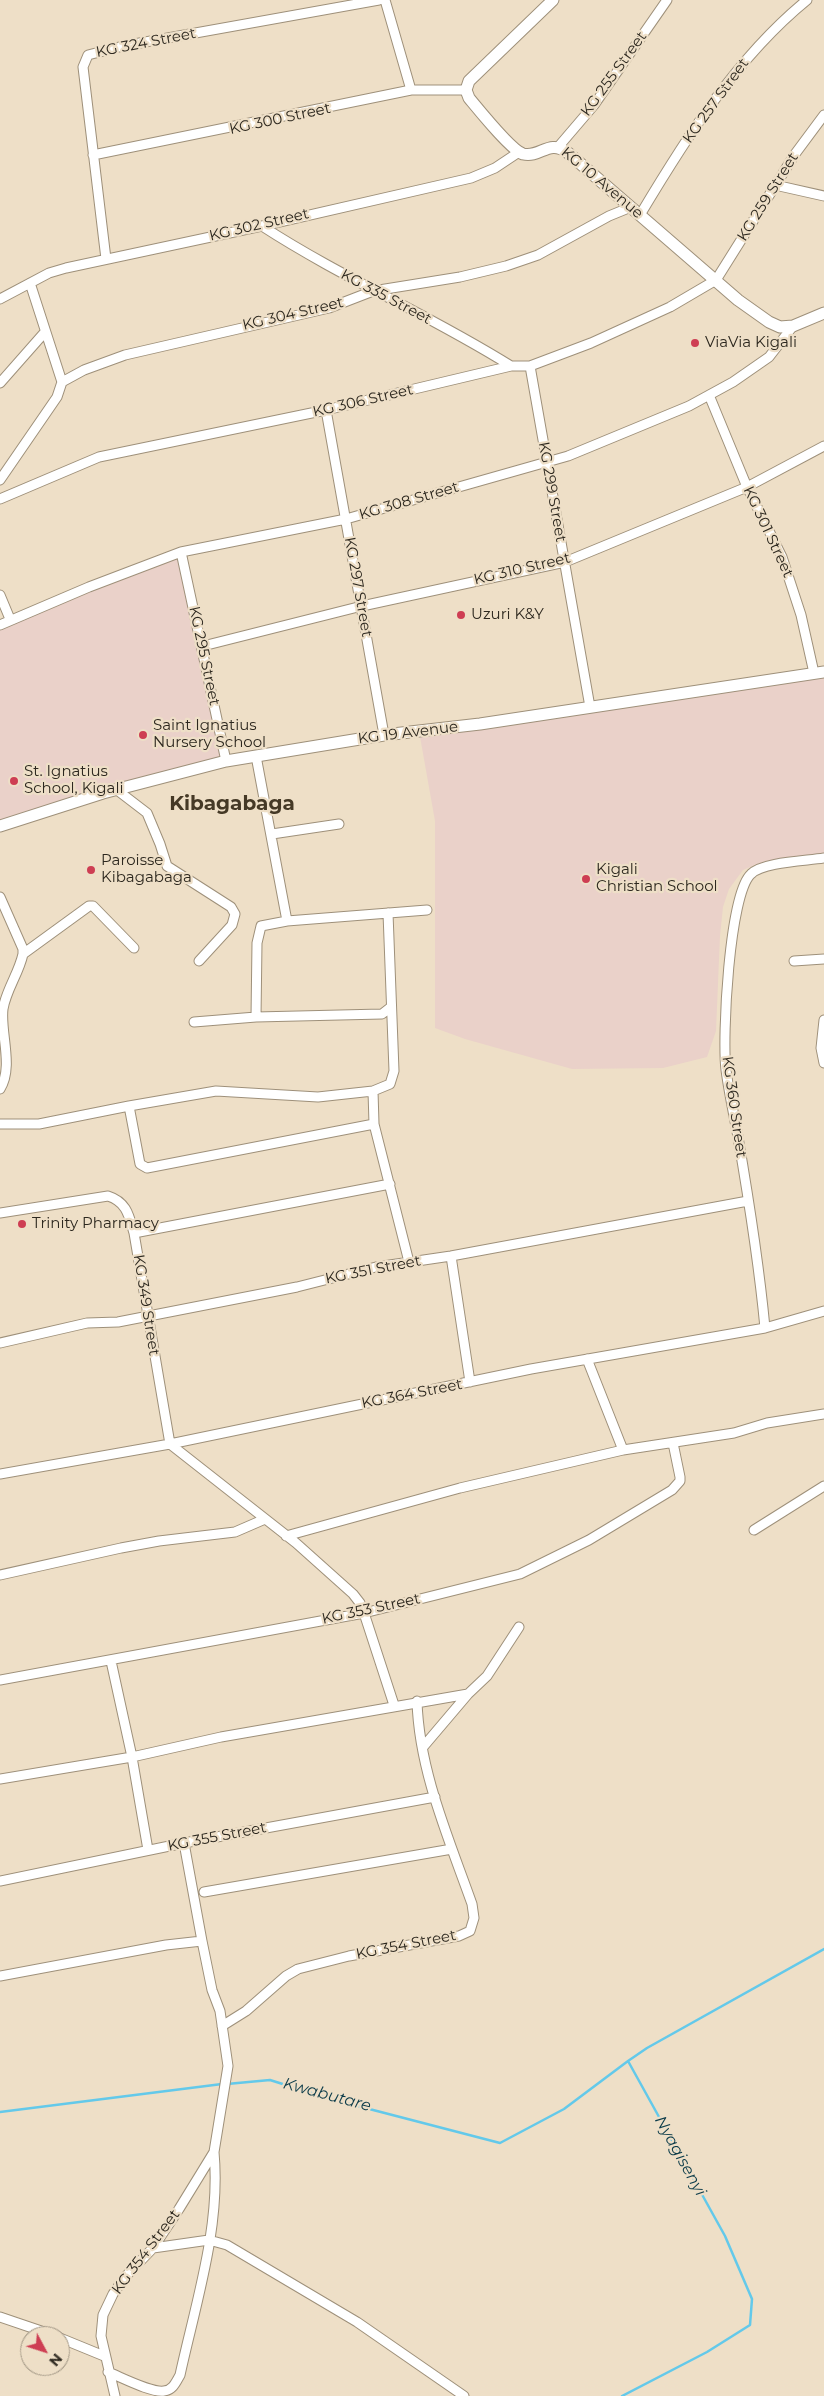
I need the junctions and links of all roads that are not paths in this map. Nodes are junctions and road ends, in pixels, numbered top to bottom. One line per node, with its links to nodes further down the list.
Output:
1 (378, 0): 11 (street, KG 324 Street)
2 (384, 0): 6 (street)
3 (553, 0): 7 (main road)
4 (667, 0): 9 (street, KG 255 Street)
5 (807, 0): 14 (street, KG 257 Street)
6 (411, 90): 7 (street, KG 300 Street); 11 (street, KG 300 Street)
7 (466, 90): 10 (main road)
8 (824, 115): 12 (street, KG 259 Street)
9 (559, 146): 10 (main road, KG 10 Avenue); 14 (main road, KG 10 Avenue)
10 (519, 152): 15 (street, KG 302 Street)
11 (93, 155): 16 (street, KG 324 Street)
12 (775, 185): 13 (street); 17 (street, KG 259 Street)
13 (824, 196)
14 (636, 211): 17 (main road, KG 10 Avenue); 19 (street, KG 304 Street)
15 (262, 226): 16 (street, KG 302 Street); 19 (street, KG 335 Street)
16 (106, 259): 18 (street, KG 302 Street)
17 (716, 280): 22 (main road, KG 10 Avenue); 25 (street, KG 306 Street)
18 (30, 283): 20 (street, KG 302 Street); 23 (street)
19 (374, 291): 24 (street, KG 335 Street); 27 (street, KG 304 Street)
20 (0, 299)
21 (824, 313): 22 (main road)
22 (793, 326): 28 (street, KG 308 Street)
23 (44, 332): 26 (street); 27 (street)
24 (511, 366): 25 (street, KG 306 Street); 29 (street, KG 306 Street)
25 (530, 366): 31 (street, KG 299 Street)
26 (0, 382)
27 (62, 382): 32 (street)
28 (709, 395): 31 (street, KG 308 Street); 33 (street, KG 301 Street)
29 (326, 410): 34 (street, KG 306 Street); 35 (street, KG 297 Street)
30 (824, 446): 33 (street, KG 310 Street)
31 (547, 462): 35 (street, KG 308 Street); 37 (street, KG 299 Street)
32 (0, 480)
33 (747, 487): 37 (street, KG 310 Street); 43 (street, KG 301 Street)
34 (0, 499)
35 (346, 519): 36 (street, KG 308 Street); 39 (street, KG 297 Street)
36 (181, 552): 40 (street, KG 308 Street); 42 (street, KG 295 Street)
37 (565, 562): 39 (street, KG 310 Street); 44 (street, KG 299 Street)
38 (0, 595): 40 (street)
39 (362, 606): 42 (street, KG 310 Street); 45 (street, KG 297 Street)
40 (10, 619): 41 (street, KG 308 Street)
41 (0, 625)
42 (203, 646): 47 (street, KG 295 Street)
43 (819, 673): 44 (main road, KG 19 Avenue)
44 (590, 707): 45 (main road, KG 19 Avenue)
45 (384, 735): 46 (main road, KG 19 Avenue)
46 (256, 756): 47 (main road, KG 19 Avenue); 51 (street)
47 (226, 761): 48 (main road, KG 19 Avenue)
48 (117, 790): 50 (main road, KG 19 Avenue); 61 (street)
49 (338, 824): 51 (street)
50 (0, 826)
51 (272, 834): 56 (street)
52 (824, 858): 74 (street, KG 360 Street)
53 (0, 897): 58 (street)
54 (427, 910): 55 (street)
55 (388, 913): 56 (street); 62 (street)
56 (287, 921): 64 (street)
57 (134, 948): 58 (street)
58 (23, 954): 63 (street)
59 (824, 959): 60 (street)
60 (794, 961)
61 (200, 962)
62 (391, 1007): 64 (street); 69 (street)
63 (2, 1009): 68 (street)
64 (256, 1017): 66 (street)
65 (824, 1020): 67 (street)
66 (194, 1022)
67 (824, 1062)
68 (0, 1090)
69 (374, 1091): 70 (street); 72 (street)
70 (129, 1106): 71 (street); 72 (street)
71 (0, 1124)
72 (374, 1124): 73 (street)
73 (390, 1184): 76 (street); 78 (street)
74 (748, 1200): 77 (street, KG 351 Street); 81 (street, KG 360 Street)
75 (0, 1213): 76 (street, KG 349 Street)
76 (134, 1233): 80 (street, KG 349 Street)
77 (451, 1256): 78 (street, KG 351 Street); 84 (street)
78 (409, 1262): 80 (street, KG 351 Street)
79 (824, 1312): 81 (street, KG 364 Street)
80 (147, 1316): 82 (street, KG 351 Street); 87 (street, KG 349 Street)
81 (766, 1328): 83 (street, KG 364 Street)
82 (0, 1343)
83 (586, 1359): 84 (street, KG 364 Street); 88 (street)
84 (470, 1382): 87 (street, KG 364 Street)
85 (824, 1414): 86 (street)
86 (673, 1443): 88 (street); 95 (street, KG 353 Street)
87 (170, 1444): 89 (street, KG 364 Street); 91 (street)
88 (623, 1450): 93 (street)
89 (0, 1474)
90 (824, 1486): 92 (street)
91 (265, 1519): 93 (street); 94 (street)
92 (754, 1530)
93 (286, 1536): 95 (street)
94 (0, 1575)
95 (364, 1613): 97 (street, KG 353 Street); 101 (street)
96 (519, 1627): 99 (street)
97 (111, 1661): 98 (street, KG 353 Street); 103 (street)
98 (0, 1680)
99 (468, 1694): 100 (street); 102 (street)
100 (417, 1701): 101 (street); 102 (street, KG 354 Street)
101 (394, 1705): 103 (street)
102 (423, 1747): 105 (street, KG 354 Street)
103 (132, 1756): 104 (street); 108 (street)
104 (0, 1779)
105 (435, 1797): 106 (street, KG 355 Street); 107 (street, KG 354 Street)
106 (184, 1843): 108 (street, KG 355 Street); 111 (street, KG 354 Street)
107 (452, 1849): 110 (street); 113 (street, KG 354 Street)
108 (148, 1850): 109 (street, KG 355 Street)
109 (0, 1881)
110 (204, 1892)
111 (202, 1940): 112 (street); 113 (street, KG 354 Street)
112 (0, 1976)
113 (222, 2026): 114 (street, KG 354 Street)
114 (214, 2152): 115 (street); 116 (street, KG 354 Street)
115 (209, 2240): 116 (street); 121 (street); 123 (street)
116 (153, 2248): 120 (street, KG 354 Street)
117 (0, 2316): 118 (street)
118 (28, 2326)
119 (70, 2342): 120 (street)
120 (104, 2356): 121 (street, KG 354 Street)
121 (108, 2372): 122 (street, KG 354 Street)
122 (115, 2396)
123 (464, 2396)

